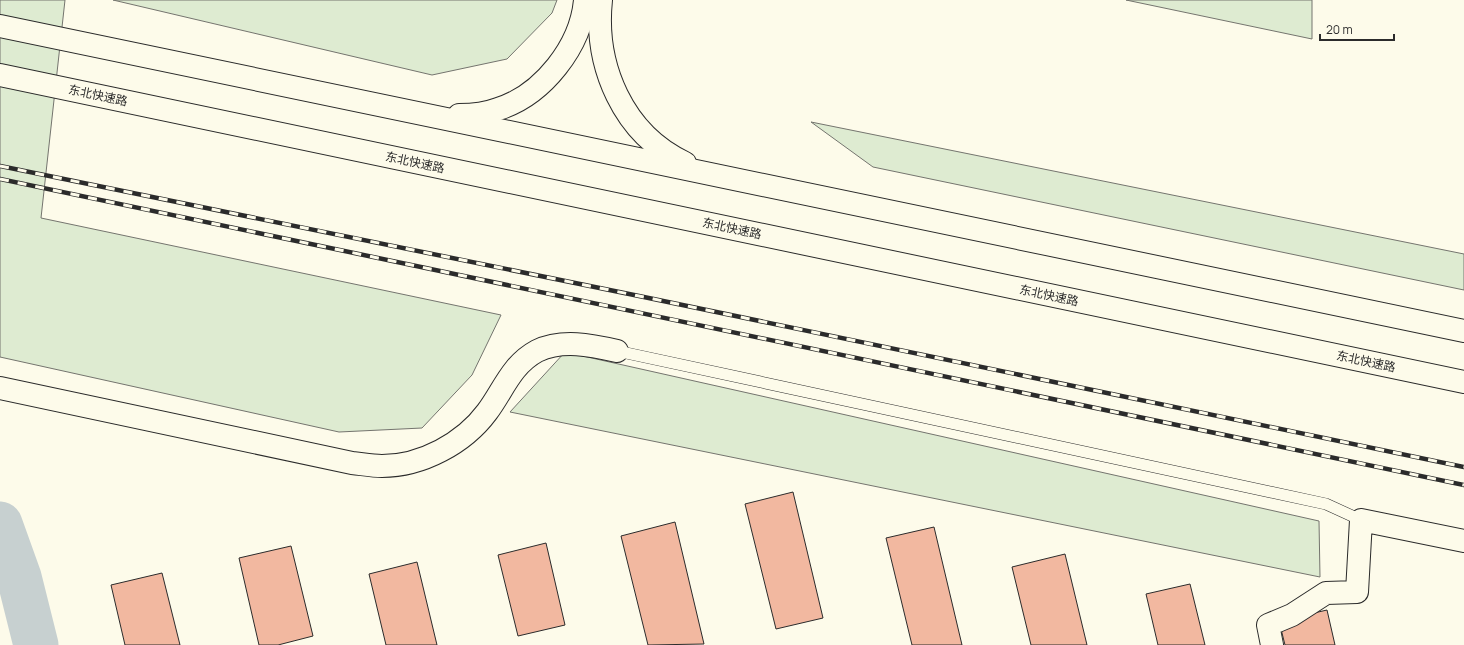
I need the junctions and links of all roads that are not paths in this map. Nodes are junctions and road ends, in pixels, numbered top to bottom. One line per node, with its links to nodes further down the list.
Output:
1 (585, 0): 5 (main road)
2 (601, 0): 6 (main road)
3 (0, 26): 5 (main road)
4 (0, 75): 9 (main road, 东北快速路)
5 (428, 116): 6 (main road)
6 (718, 176): 7 (main road)
7 (1464, 331)
8 (617, 351): 10 (main road); 11 (lane)
9 (1464, 382)
10 (3, 388)
11 (1361, 520): 12 (main road); 13 (main road)
12 (1464, 541)
13 (1272, 645)

